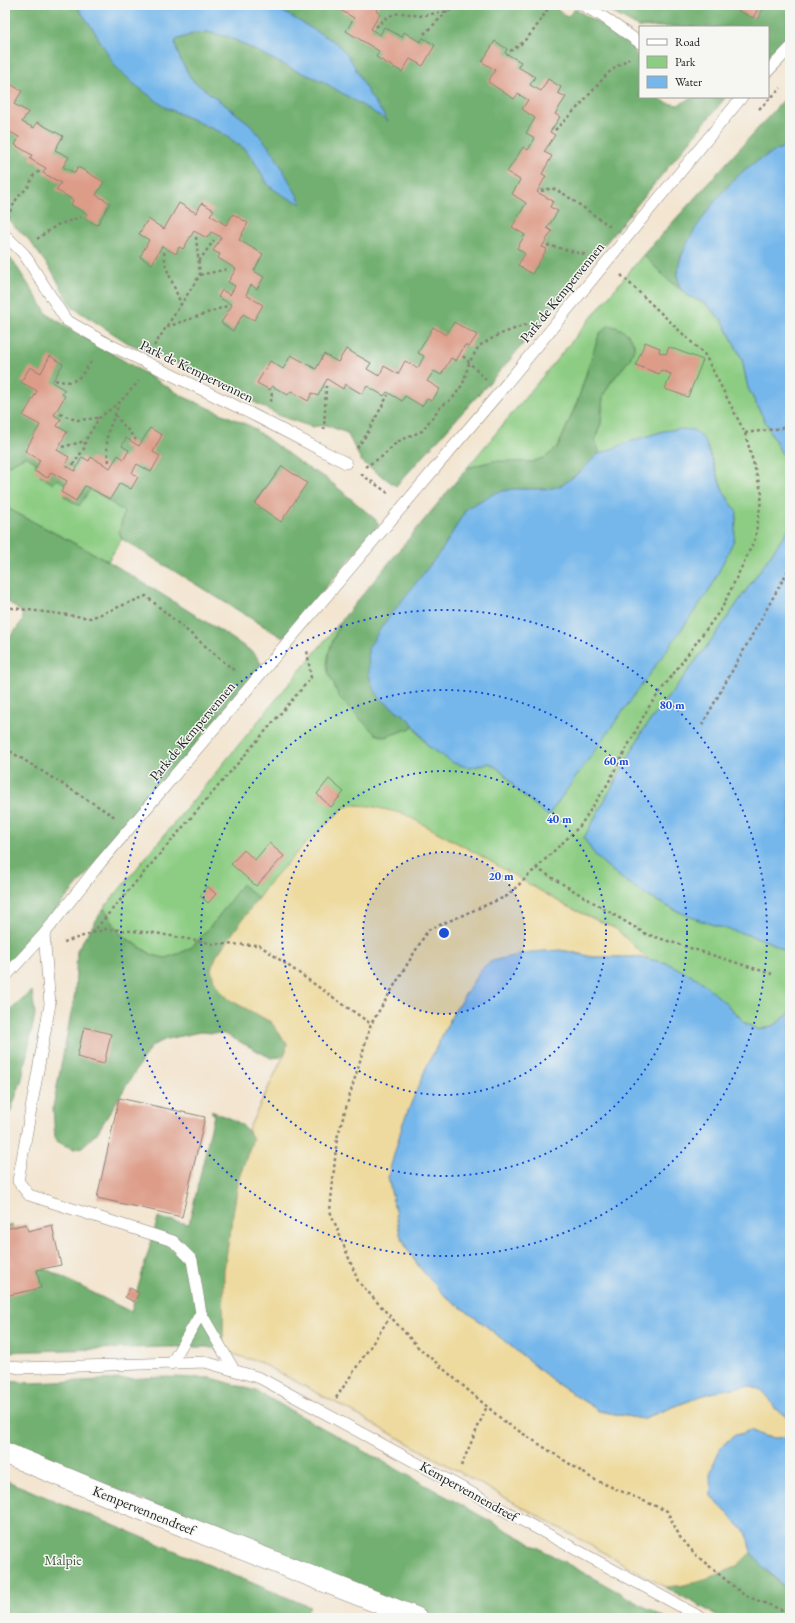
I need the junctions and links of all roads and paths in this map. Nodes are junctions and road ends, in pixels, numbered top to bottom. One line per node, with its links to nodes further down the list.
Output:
1 (456, 5): 4 (path)
2 (550, 5): 9 (path)
3 (582, 5): 7 (lane)
4 (449, 11): 5 (path); 6 (path)
5 (376, 27)
6 (424, 34)
7 (639, 42)
8 (790, 48): 11 (lane)
9 (510, 51)
10 (635, 53): 15 (path)
11 (769, 70)
12 (785, 84): 14 (path)
13 (741, 98): 22 (lane, Park de Kempervennen)
14 (757, 110)
15 (555, 130)
16 (41, 170): 19 (path)
17 (541, 191): 22 (path)
18 (81, 217): 25 (path)
19 (5, 220)
20 (5, 235): 25 (lane, Park de Kempervennen)
21 (196, 237): 28 (path)
22 (627, 238): 27 (lane, Park de Kempervennen)
23 (214, 240): 28 (path)
24 (547, 245): 27 (path)
25 (20, 251): 38 (lane, Park de Kempervennen)
26 (164, 252): 34 (path)
27 (607, 260): 32 (path); 36 (lane, Park de Kempervennen)
28 (199, 261): 31 (path)
29 (625, 268): 32 (path)
30 (228, 269): 31 (path)
31 (200, 275): 34 (path)
32 (621, 275): 33 (path); 51 (path)
33 (616, 281)
34 (181, 304): 37 (path)
35 (227, 306): 37 (path)
36 (561, 317): 40 (path); 44 (lane, Park de Kempervennen)
37 (166, 327): 41 (path)
38 (104, 342): 41 (lane, Park de Kempervennen); 42 (path)
39 (463, 356): 40 (path)
40 (469, 363): 44 (path); 59 (path)
41 (149, 364): 46 (path); 55 (lane, Park de Kempervennen)
42 (55, 380)
43 (326, 386): 55 (path)
44 (498, 394): 60 (lane, Park de Kempervennen)
45 (388, 395): 57 (path)
46 (121, 401): 48 (path); 49 (path)
47 (60, 414): 49 (path)
48 (115, 415): 52 (path); 56 (path)
49 (99, 418): 53 (path)
50 (790, 427): 51 (path)
51 (745, 433): 68 (path)
52 (136, 440)
53 (85, 441): 54 (path); 58 (path)
54 (62, 447)
55 (322, 451): 57 (lane, Park de Kempervennen)
56 (109, 462)
57 (346, 464): 59 (path)
58 (73, 465)
59 (357, 471): 60 (path)
60 (404, 505): 64 (lane, Park de Kempervennen)
61 (790, 567): 65 (path)
62 (5, 607): 64 (path)
63 (306, 646): 69 (path)
64 (250, 685): 67 (lane, Park de Kempervennen)
65 (702, 725)
66 (5, 748): 67 (path)
67 (131, 826): 70 (lane, Park de Kempervennen)
68 (536, 868): 71 (path); 73 (path)
69 (92, 933): 70 (path); 73 (path)
70 (44, 934): 72 (lane, Park de Kempervennen); 74 (lane)
71 (772, 974)
72 (5, 977)
73 (371, 1024): 75 (path)
74 (201, 1313): 76 (lane); 78 (lane)
75 (390, 1317): 79 (path); 80 (path)
76 (171, 1364): 77 (lane, Kempervennendreef); 78 (lane, Kempervennendreef)
77 (5, 1365)
78 (234, 1370): 80 (lane, Kempervennendreef)
79 (487, 1406): 82 (path); 83 (path)
80 (326, 1414): 82 (lane, Kempervennendreef)
81 (5, 1453): 84 (street, Kempervennendreef)
82 (453, 1483): 85 (lane, Kempervennendreef)
83 (790, 1613)
84 (417, 1618)
85 (702, 1618)

